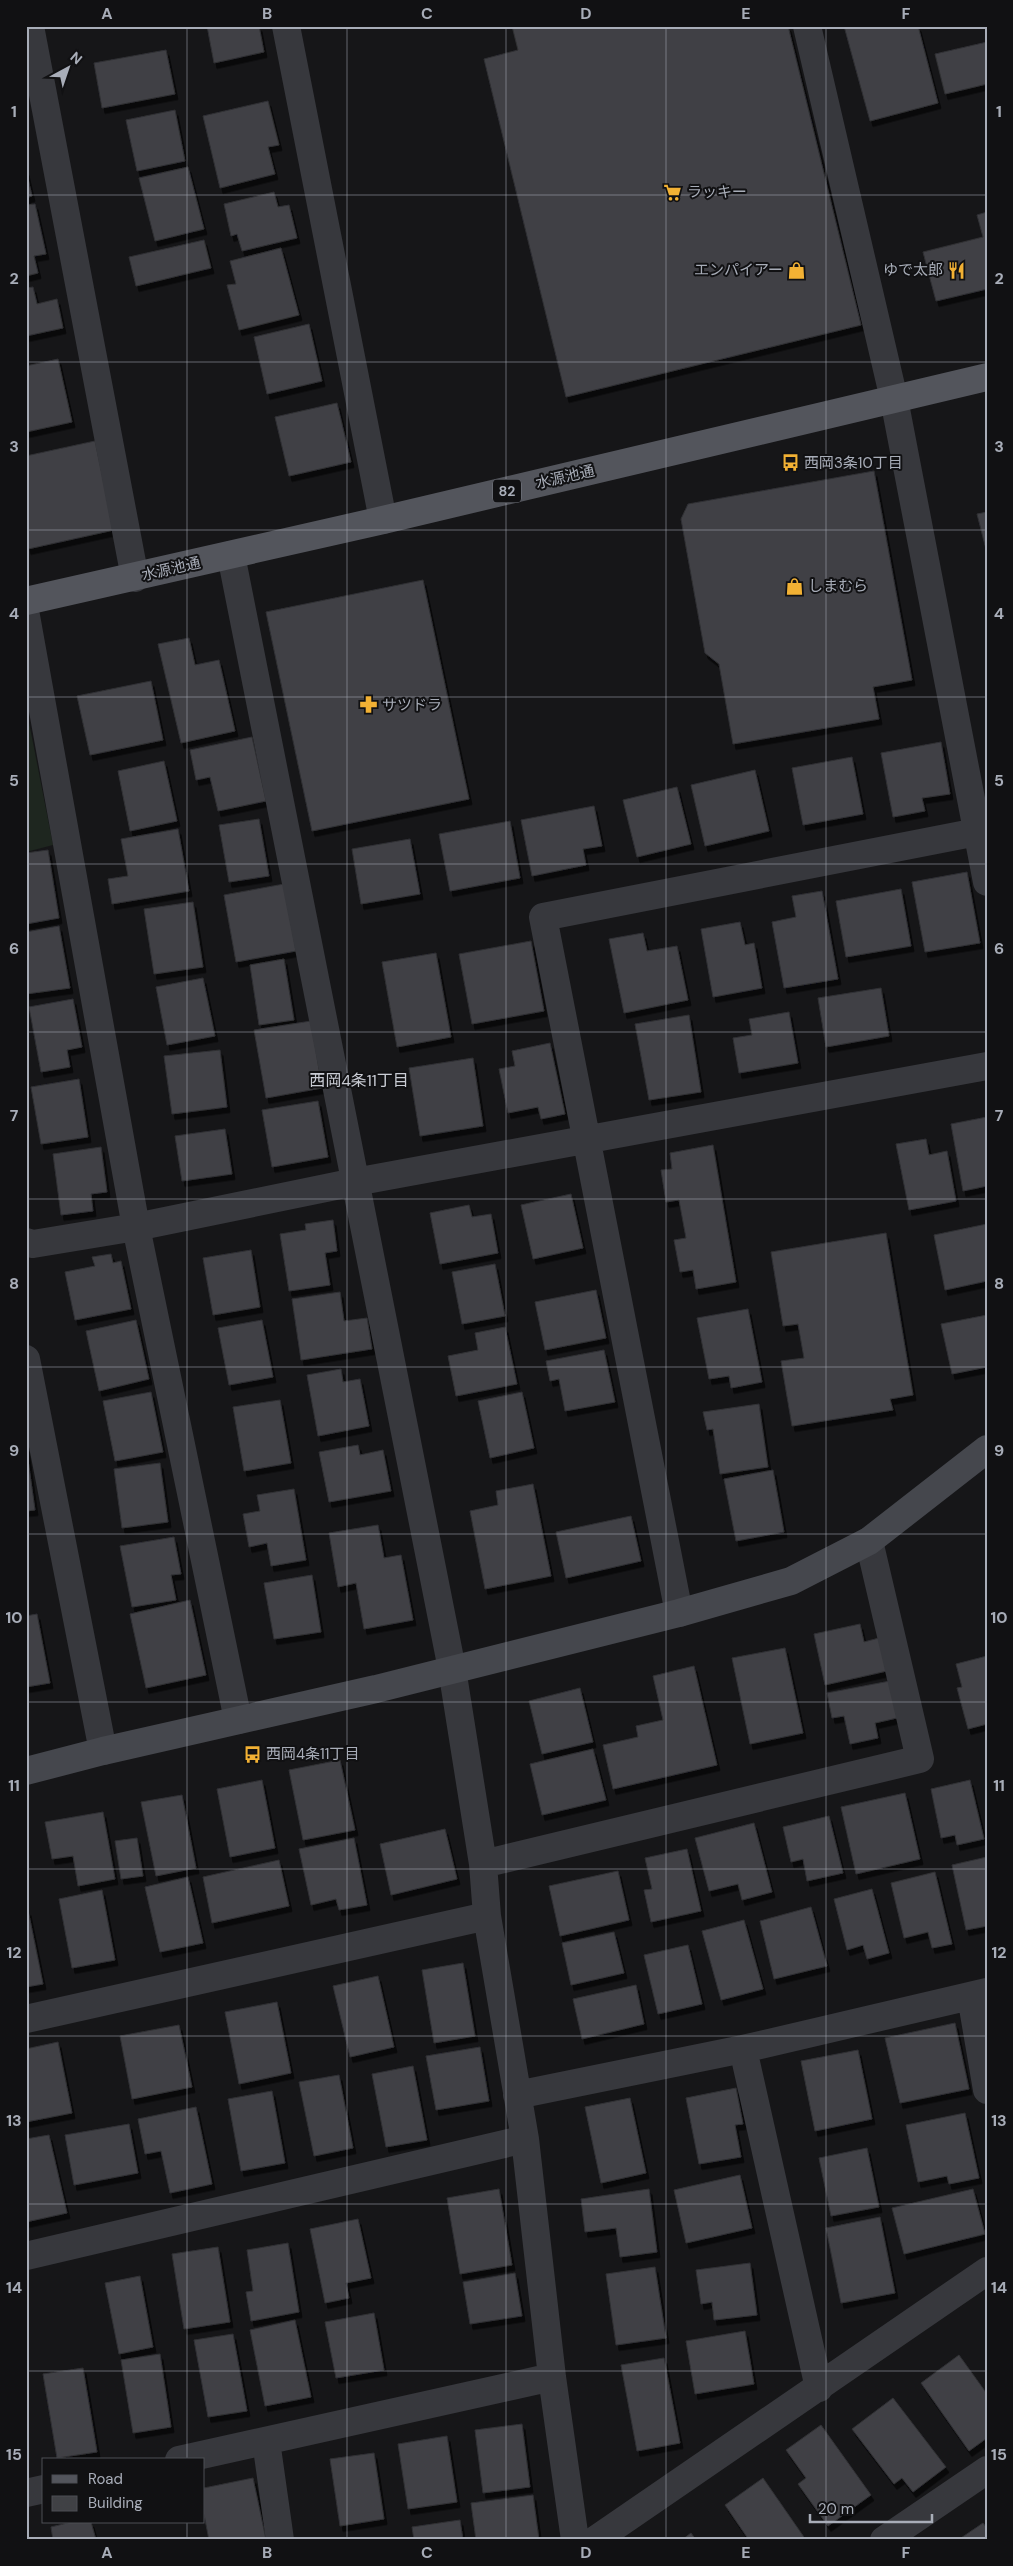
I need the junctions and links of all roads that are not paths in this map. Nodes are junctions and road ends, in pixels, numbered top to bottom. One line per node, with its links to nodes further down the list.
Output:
1 (30, 26): 8 (street)
2 (286, 26): 6 (street)
3 (807, 26): 5 (street)
4 (987, 377): 5 (main road, 水源池通 / 82)
5 (894, 399): 6 (main road, 水源池通 / 82); 11 (street)
6 (383, 520): 7 (main road, 水源池通 / 82)
7 (231, 555): 8 (main road, 水源池通 / 82); 15 (street)
8 (135, 578): 9 (main road, 水源池通 / 82)
9 (26, 601)
10 (26, 616): 16 (street)
11 (977, 832): 12 (street); 14 (street)
12 (987, 882)
13 (987, 1066): 14 (street)
14 (585, 1139): 15 (street); 21 (street)
15 (355, 1182): 16 (street); 22 (street)
16 (136, 1227): 17 (street); 23 (street)
17 (26, 1242)
18 (26, 1359): 24 (street)
19 (987, 1449): 20 (street)
20 (869, 1541): 21 (street); 26 (street)
21 (679, 1613): 22 (street)
22 (452, 1669): 23 (street); 26 (street)
23 (238, 1720): 24 (street)
24 (103, 1751): 25 (street)
25 (26, 1771)
26 (483, 1864): 27 (street)
27 (487, 1916): 29 (street); 32 (street)
28 (979, 1994): 30 (street); 31 (street)
29 (26, 2019)
30 (743, 2049): 32 (street); 37 (street)
31 (987, 2090)
32 (517, 2095): 33 (street)
33 (525, 2139): 34 (street); 36 (street)
34 (26, 2256)
35 (987, 2271): 37 (street)
36 (552, 2377): 38 (street); 44 (street)
37 (819, 2388): 45 (street)
38 (266, 2441): 39 (street); 43 (street)
39 (188, 2458)
40 (987, 2470): 46 (street)
41 (42, 2489): 42 (street)
42 (26, 2493)
43 (280, 2540)
44 (575, 2540)
45 (595, 2540)
46 (884, 2540)

